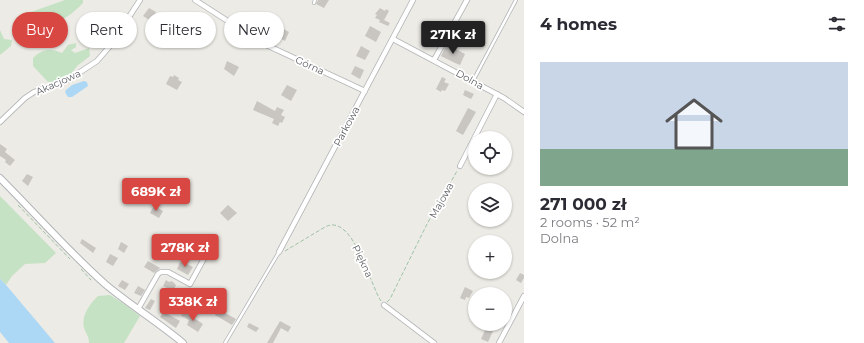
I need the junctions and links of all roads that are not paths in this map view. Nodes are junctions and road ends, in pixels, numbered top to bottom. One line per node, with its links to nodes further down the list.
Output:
1 (140, 0): 12 (street, Akacjowa)
2 (195, 0): 9 (street, Górna)
3 (413, 0): 6 (street, Parkowa)
4 (467, 0): 7 (street)
5 (516, 0): 8 (lane)
6 (393, 39): 7 (street, Dolna); 9 (street, Parkowa)
7 (434, 60): 8 (street, Dolna)
8 (473, 81): 10 (street, Dolna)
9 (365, 91): 15 (street, Parkowa)
10 (497, 94): 11 (street, Dolna); 13 (street)
11 (524, 112)
12 (0, 122)
13 (460, 166)
14 (0, 178): 19 (street)
15 (279, 252): 21 (lane)
16 (207, 253): 19 (street)
17 (524, 296): 23 (street)
18 (384, 305): 22 (street)
19 (138, 309): 20 (street)
20 (183, 343)
21 (225, 343)
22 (434, 343)
23 (499, 343)

